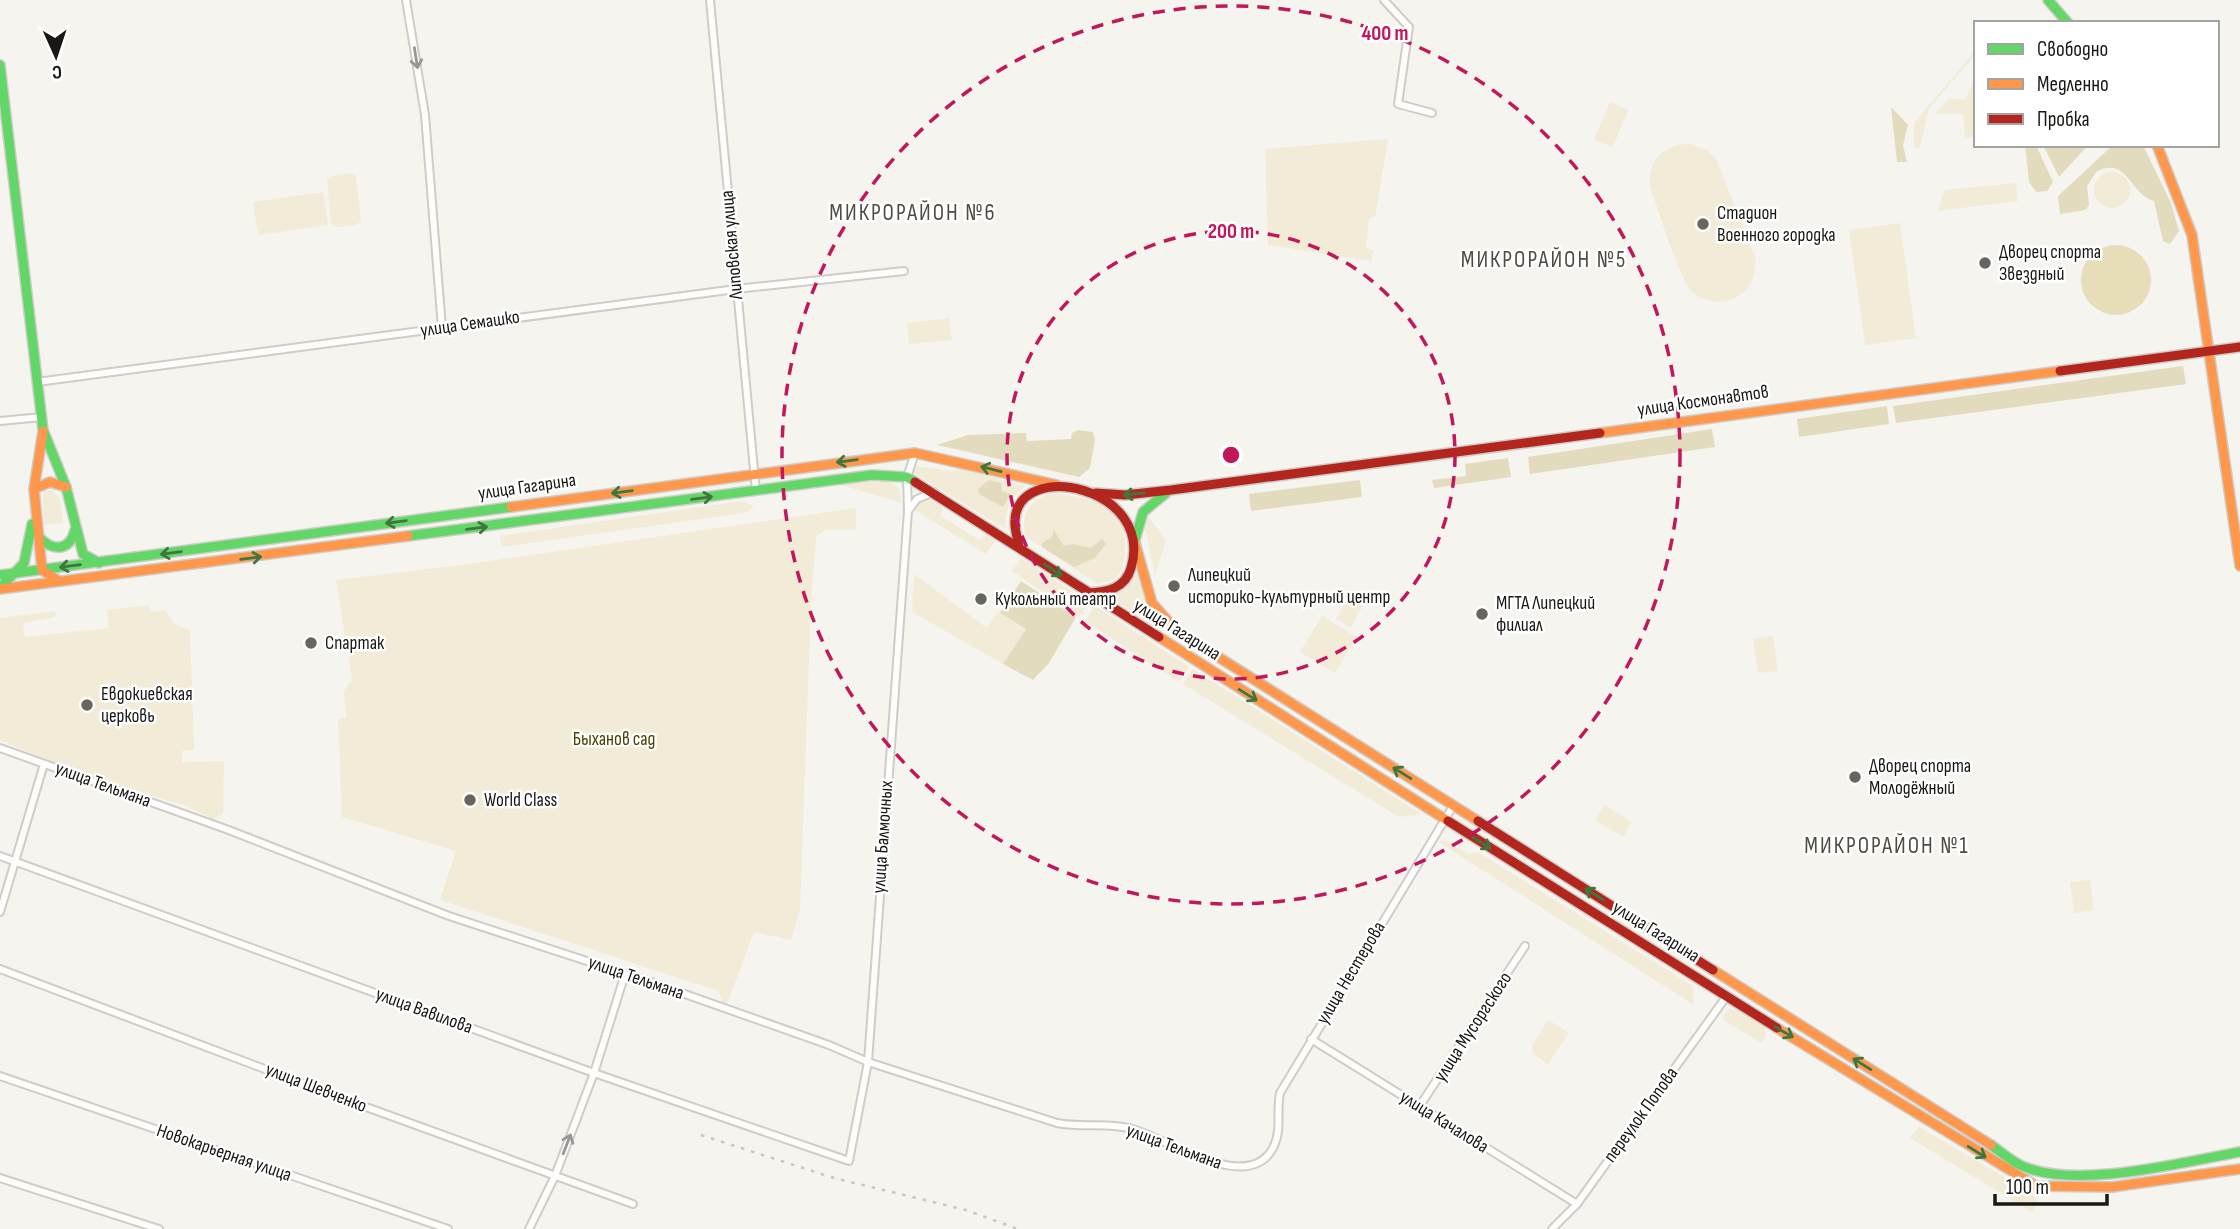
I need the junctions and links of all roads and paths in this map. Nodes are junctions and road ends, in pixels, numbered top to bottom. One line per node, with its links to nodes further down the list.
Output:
1 (406, 0): 11 (street, one-way to 11)
2 (710, 0): 10 (street, Липовская улица)
3 (1384, 0): 7 (street)
4 (2048, 0): 5 (main road)
5 (2066, 21)
6 (0, 65): 14 (main road)
7 (1432, 113)
8 (2158, 147): 13 (main road)
9 (904, 271): 10 (street, улица Семашко)
10 (736, 289): 11 (street, улица Семашко); 19 (street, Липовская улица)
11 (442, 328): 14 (street, улица Семашко)
12 (2240, 347): 13 (main road, улица Космонавтов)
13 (2211, 351): 24 (main road, улица Космонавтов); 37 (main road)
14 (37, 382): 15 (main road)
15 (42, 417): 16 (street); 17 (main road)
16 (0, 421)
17 (43, 430): 22 (main road); 23 (main road)
18 (915, 453): 19 (main road, улица Гагарина, one-way to 19); 20 (street); 21 (main road, улица Гагарина, one-way to 18)
19 (754, 474): 25 (street, Липовская улица); 28 (main road, улица Гагарина, one-way to 28)
20 (907, 477): 25 (main road, улица Гагарина); 26 (main road, улица Гагарина); 30 (street, улица Балмочных)
21 (1057, 485): 27 (main road); 35 (main road)
22 (66, 487): 23 (main road); 32 (main road)
23 (34, 489): 29 (main road)
24 (1171, 490): 27 (main road, улица Космонавтов, one-way to 27); 34 (main road, улица Космонавтов)
25 (756, 491): 31 (main road, улица Гагарина, one-way to 25)
26 (934, 492): 30 (street); 35 (main road, улица Гагарина)
27 (1096, 493): 34 (main road)
28 (545, 502): 31 (main road); 36 (main road, улица Гагарина, one-way to 36)
29 (34, 508): 33 (main road); 39 (main road)
30 (908, 511): 56 (street, улица Балмочных)
31 (548, 519): 41 (main road, улица Гагарина, one-way to 31)
32 (75, 528): 33 (main road); 36 (main road)
33 (37, 536): 38 (main road)
34 (1135, 542): 43 (main road); 46 (main road, улица Гагарина, one-way to 34)
35 (1019, 547): 43 (main road, one-way to 43)
36 (99, 563): 38 (main road, улица Гагарина, one-way to 38)
37 (2240, 566)
38 (42, 570): 39 (main road, улица Гагарина); 41 (main road)
39 (18, 573): 40 (main road, улица Гагарина); 42 (main road)
40 (0, 575)
41 (62, 582): 42 (main road, улица Гагарина)
42 (0, 589)
43 (1087, 593): 47 (main road, улица Гагарина, one-way to 47)
44 (0, 748): 45 (street, улица Тельмана)
45 (44, 764): 49 (street); 53 (street, улица Тельмана)
46 (1453, 806): 47 (street, улица Нестерова); 59 (main road, улица Гагарина, one-way to 46)
47 (1444, 819): 54 (main road, улица Гагарина, one-way to 54); 55 (street, улица Нестерова)
48 (0, 856): 49 (street, улица Вавилова)
49 (15, 862): 50 (street); 57 (street, улица Вавилова)
50 (0, 912)
51 (1525, 946): 61 (street, улица Мусоргского)
52 (0, 969): 66 (street, улица Шевченко)
53 (625, 974): 56 (street, улица Тельмана); 57 (street)
54 (1726, 997): 60 (main road, улица Гагарина, one-way to 60); 69 (street, переулок Попова)
55 (1311, 1039): 61 (street, улица Качалова); 62 (street, улица Нестерова)
56 (867, 1062): 62 (street, улица Тельмана); 64 (street, улица Балмочных)
57 (594, 1073): 64 (street, улица Вавилова); 66 (street, one-way to 57)
58 (0, 1076): 71 (street, Новокарьерная улица)
59 (1889, 1081): 60 (main road); 63 (main road, улица Гагарина)
60 (1881, 1093): 65 (main road, улица Гагарина, one-way to 65)
61 (1419, 1107): 69 (street, улица Качалова)
62 (1273, 1148)
63 (2240, 1152)
64 (849, 1161)
65 (2240, 1169)
66 (555, 1175): 68 (street, улица Шевченко); 72 (street)
67 (0, 1178): 70 (street)
68 (633, 1204)
69 (1577, 1204): 73 (street, переулок Попова)
70 (159, 1229)
71 (448, 1229)
72 (529, 1229)
73 (1552, 1229)

